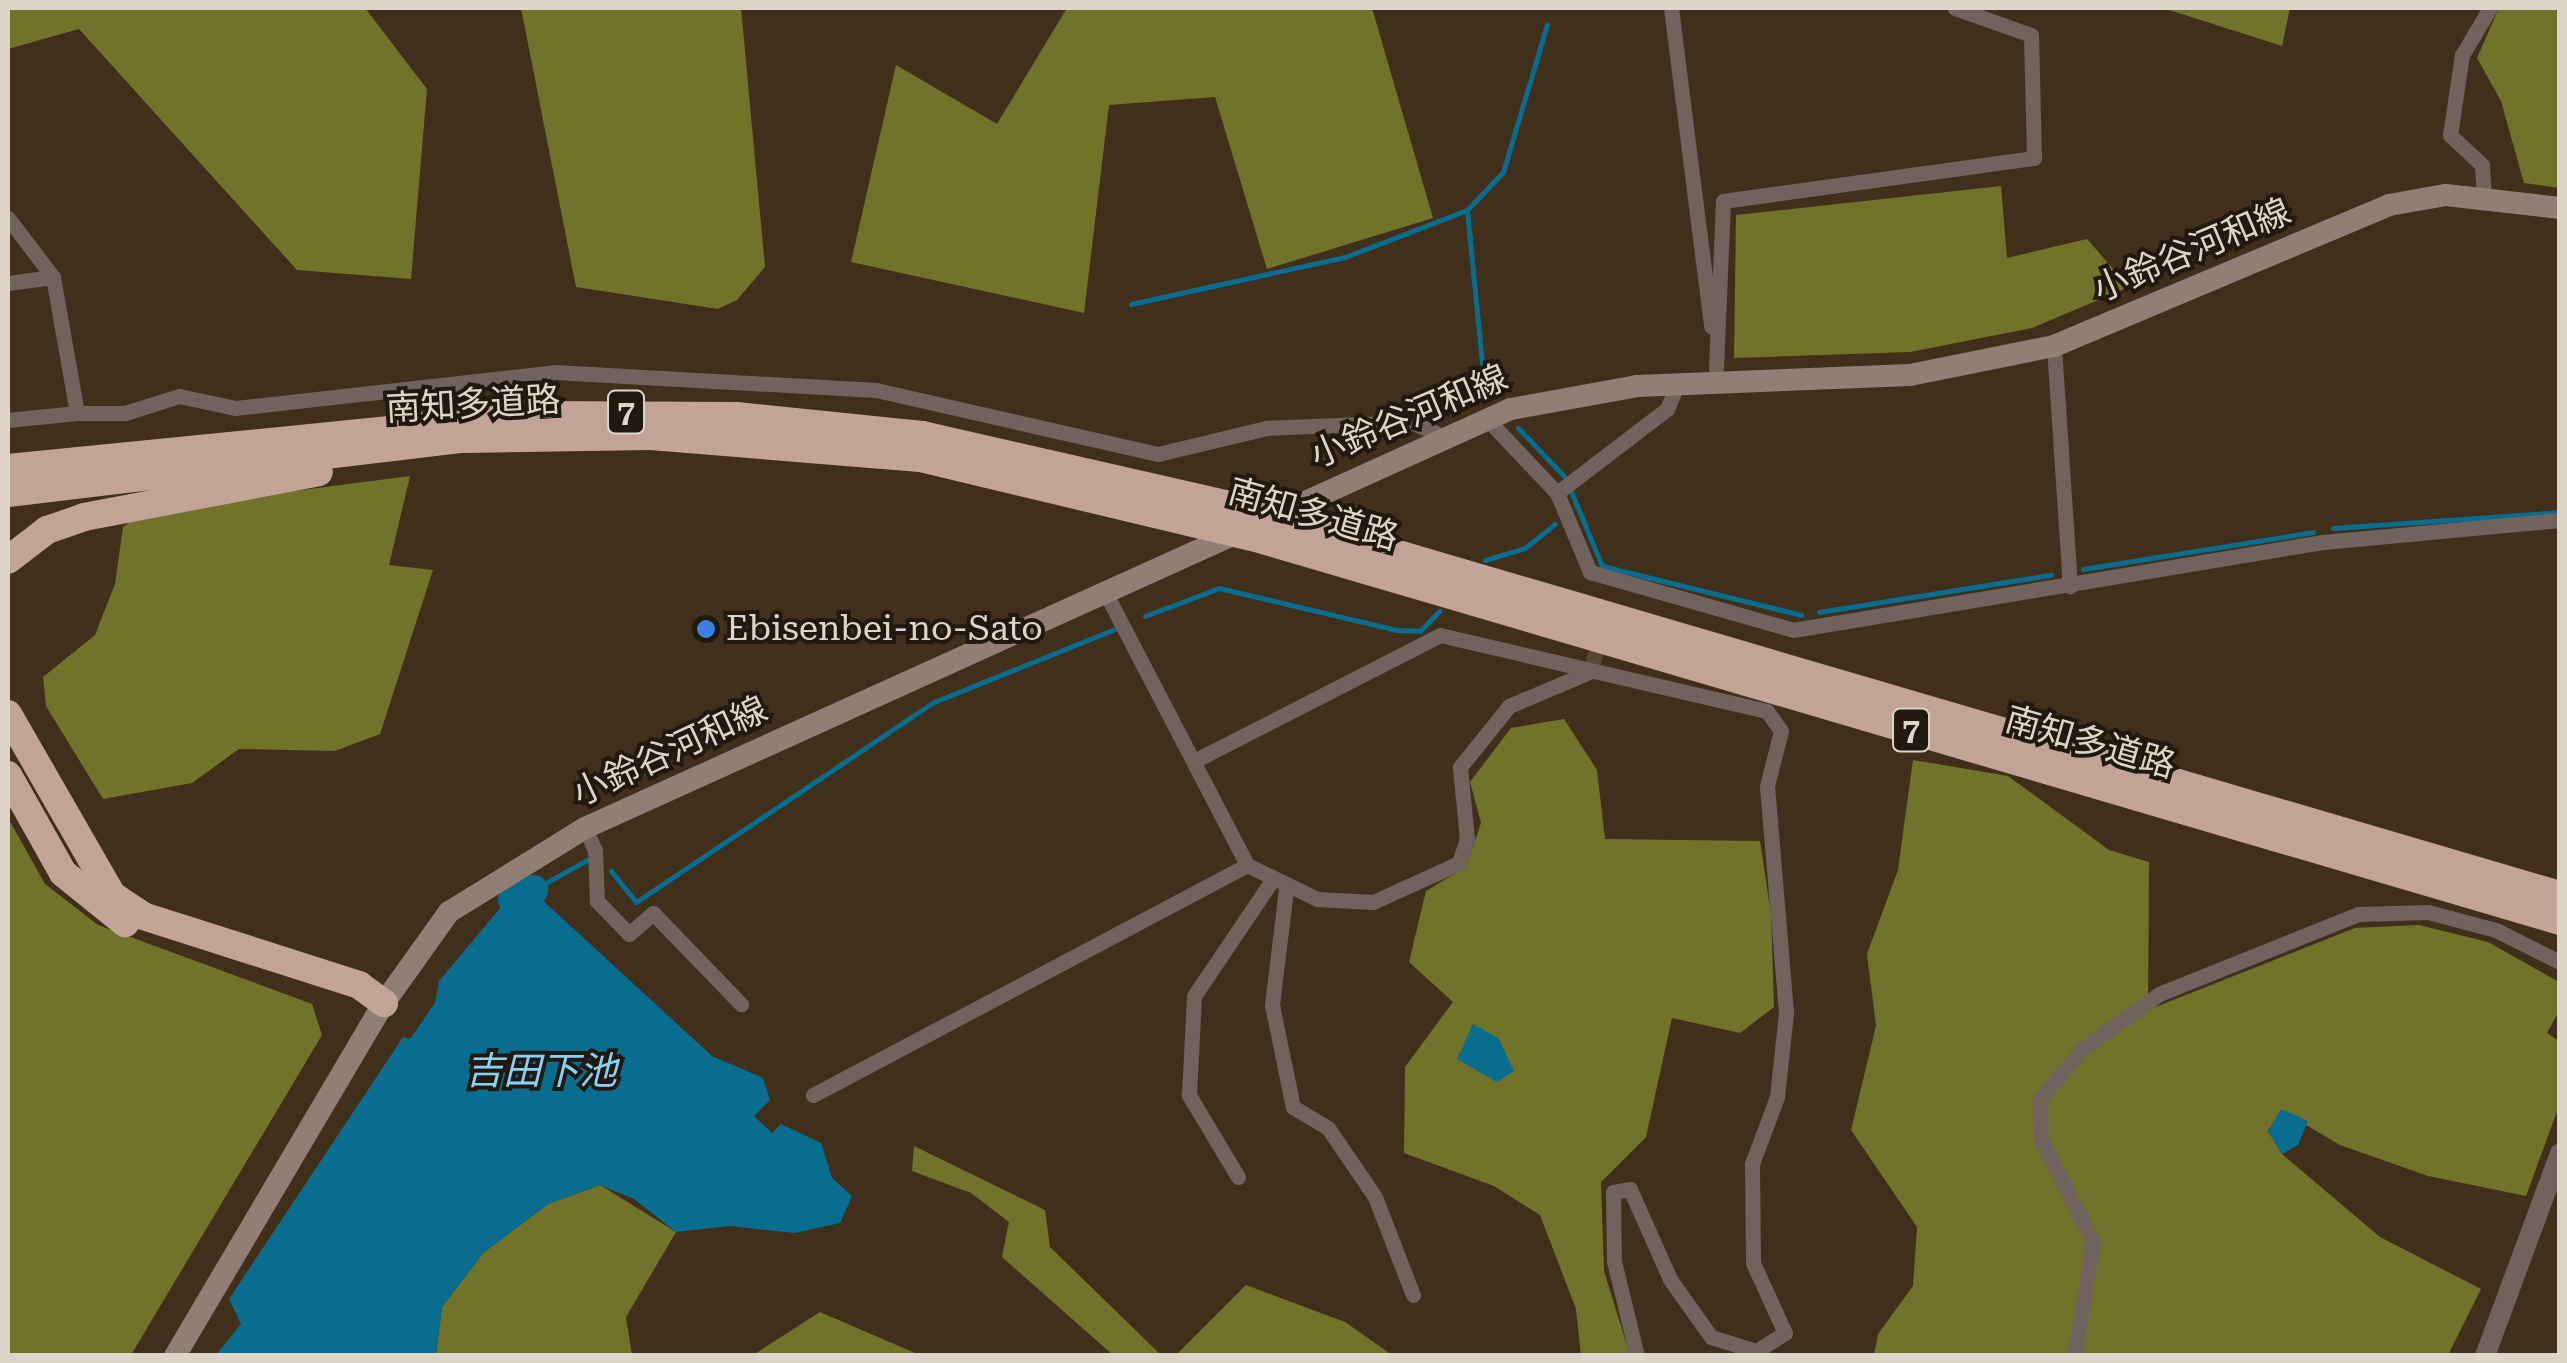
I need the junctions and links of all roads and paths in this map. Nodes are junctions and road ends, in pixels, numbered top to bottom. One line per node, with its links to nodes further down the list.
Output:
1 (1671, 8): 10 (street)
2 (1955, 8): 10 (street)
3 (2490, 8): 4 (street)
4 (2484, 196): 5 (main road, 小鈴谷河和線); 9 (main road, 小鈴谷河和線)
5 (2560, 208)
6 (8, 218): 7 (street)
7 (53, 277): 8 (street); 12 (street)
8 (8, 283)
9 (2054, 346): 10 (main road, 小鈴谷河和線); 24 (street)
10 (1717, 377): 11 (main road, 小鈴谷河和線)
11 (1677, 385): 13 (main road, 小鈴谷河和線); 21 (street)
12 (77, 414): 14 (street); 15 (street)
13 (1487, 419): 15 (main road, 小鈴谷河和線); 21 (street)
14 (8, 420)
15 (1445, 437): 25 (main road, 小鈴谷河和線)
16 (462, 439): 20 (highway, 南知多道路 / 7); 23 (highway); 34 (highway, 南知多道路 / 7)
17 (8, 454): 18 (highway)
18 (74, 460): 19 (highway, 南知多道路 / 7); 33 (highway, 南知多道路 / 7)
19 (8, 468)
20 (8, 493)
21 (1556, 493): 24 (street)
22 (2560, 520): 24 (street)
23 (8, 560)
24 (2070, 586)
25 (1104, 590): 28 (street); 30 (main road, 小鈴谷河和線)
26 (1591, 668): 28 (street); 32 (street); 43 (street)
27 (8, 714): 36 (highway)
28 (1194, 761): 31 (street)
29 (8, 775): 36 (highway)
30 (585, 828): 36 (main road, 小鈴谷河和線); 37 (street)
31 (1247, 865): 32 (street); 38 (street)
32 (1278, 885): 40 (street); 41 (street)
33 (2560, 895)
34 (2560, 921)
35 (2560, 962): 44 (street)
36 (384, 1003): 42 (main road, 小鈴谷河和線)
37 (741, 1004)
38 (814, 1095)
39 (2560, 1153): 45 (street)
40 (1238, 1177)
41 (1413, 1295)
42 (175, 1356)
43 (1637, 1356)
44 (2074, 1356)
45 (2484, 1356)

